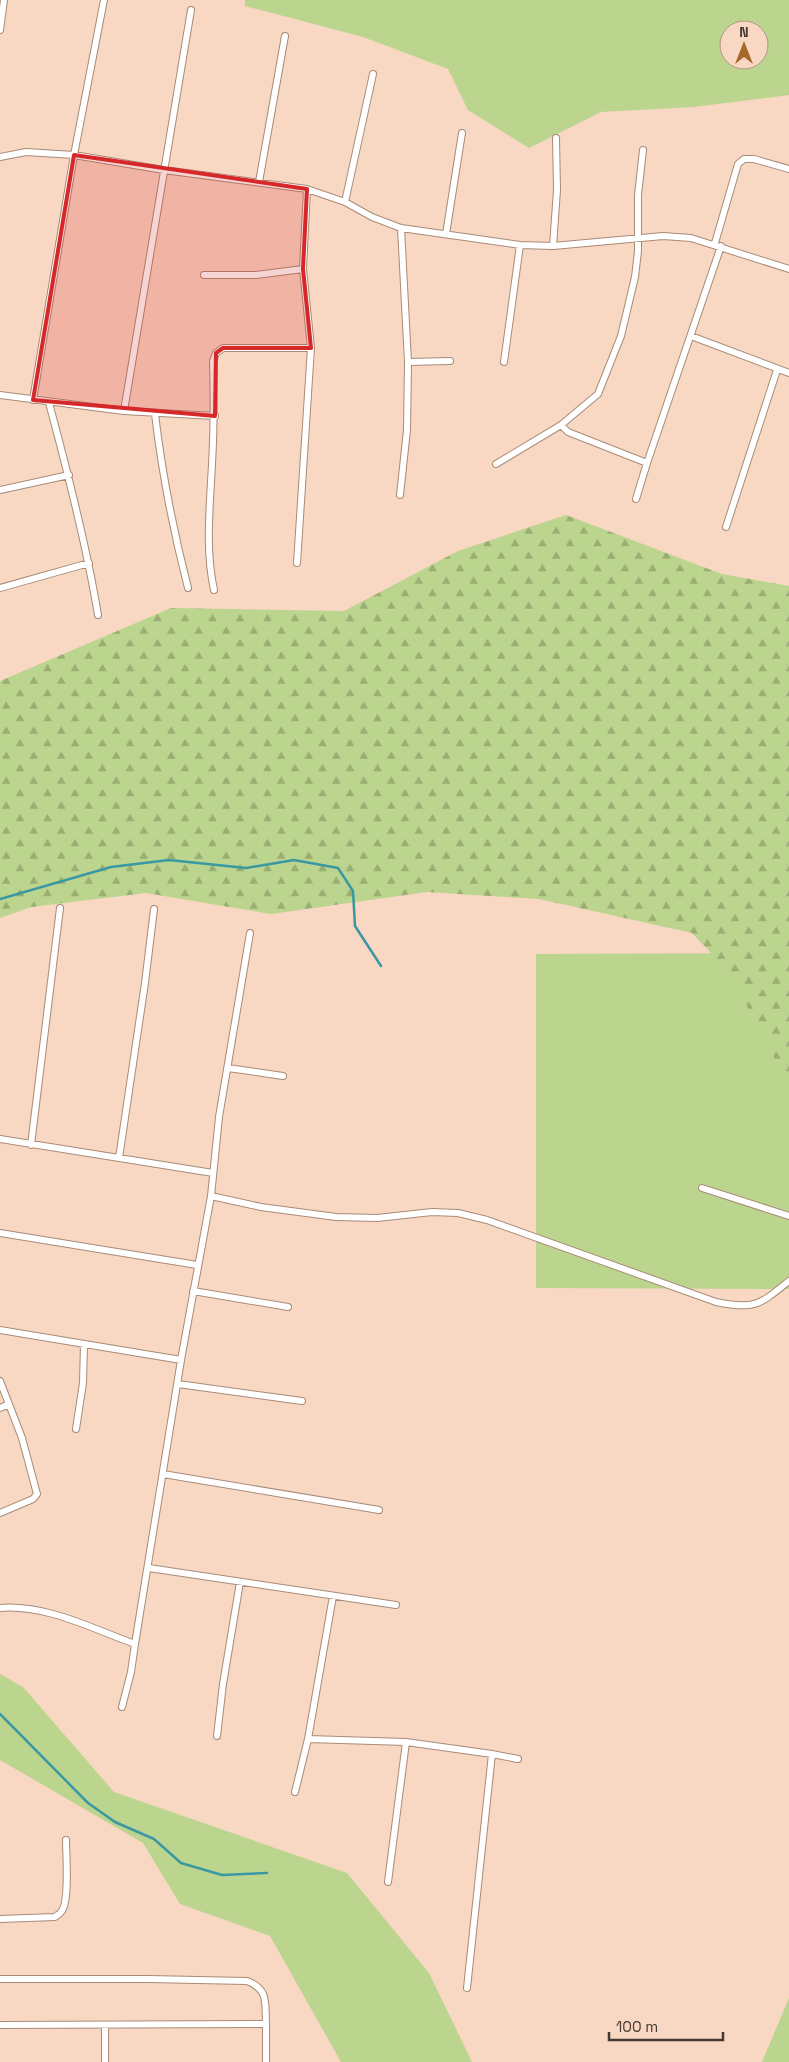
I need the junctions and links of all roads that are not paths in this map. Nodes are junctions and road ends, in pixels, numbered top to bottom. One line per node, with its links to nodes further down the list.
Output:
1 (4, 0): 4 (street)
2 (104, 0): 10 (street)
3 (191, 10): 13 (street)
4 (0, 30)
5 (285, 36): 14 (street)
6 (373, 74): 16 (street)
7 (462, 133): 18 (street)
8 (556, 138): 22 (street)
9 (643, 150): 19 (street)
10 (74, 155): 11 (street); 13 (street); 34 (street)
11 (0, 157)
12 (789, 169): 21 (street)
13 (164, 170): 14 (street); 36 (street)
14 (259, 182): 15 (street)
15 (307, 189): 16 (street); 24 (street)
16 (345, 202): 17 (street)
17 (401, 228): 18 (street); 29 (street)
18 (446, 234): 20 (street)
19 (638, 238): 21 (street); 22 (street); 39 (street)
20 (520, 245): 22 (street); 30 (street)
21 (718, 245): 23 (street); 26 (street)
22 (553, 246)
23 (789, 268)
24 (304, 270): 25 (street); 27 (street)
25 (204, 275)
26 (691, 336): 31 (street); 40 (street)
27 (311, 348): 38 (street); 48 (street)
28 (450, 361): 29 (street)
29 (408, 362): 44 (street)
30 (504, 362)
31 (777, 370): 32 (street); 46 (street)
32 (789, 373)
33 (0, 395): 34 (street)
34 (33, 400): 35 (street)
35 (49, 403): 36 (street); 42 (street)
36 (124, 411): 37 (street)
37 (155, 414): 38 (street); 50 (street)
38 (215, 416): 51 (street)
39 (561, 425): 40 (street); 41 (street)
40 (647, 462): 45 (street)
41 (496, 464)
42 (69, 475): 43 (street); 47 (street)
43 (0, 490)
44 (400, 495)
45 (636, 499)
46 (726, 527)
47 (89, 563): 49 (street); 52 (street)
48 (297, 563)
49 (0, 588)
50 (188, 588)
51 (214, 590)
52 (98, 615)
53 (60, 908): 59 (street)
54 (154, 909): 60 (street)
55 (250, 933): 56 (street)
56 (228, 1068): 57 (street); 61 (street)
57 (283, 1076)
58 (0, 1139): 59 (street)
59 (31, 1145): 60 (street)
60 (119, 1158): 61 (street)
61 (213, 1173): 63 (street)
62 (702, 1188): 64 (street)
63 (211, 1196): 66 (street); 67 (street)
64 (789, 1216)
65 (0, 1233): 66 (street)
66 (197, 1265): 68 (street)
67 (789, 1281)
68 (193, 1291): 69 (street); 72 (street)
69 (288, 1306)
70 (0, 1330): 71 (street)
71 (84, 1344): 72 (street); 78 (street)
72 (181, 1360): 74 (street)
73 (0, 1380): 76 (street)
74 (178, 1384): 75 (street); 79 (street)
75 (302, 1401)
76 (9, 1404): 77 (street); 81 (street)
77 (0, 1408)
78 (76, 1429)
79 (163, 1474): 80 (street); 82 (street)
80 (379, 1510)
81 (0, 1513)
82 (149, 1568): 83 (street); 87 (street)
83 (240, 1582): 84 (street); 89 (street)
84 (333, 1596): 85 (street); 90 (street)
85 (396, 1605)
86 (0, 1608): 87 (street)
87 (135, 1644): 88 (street)
88 (122, 1707)
89 (217, 1736)
90 (308, 1739): 91 (street); 94 (street)
91 (406, 1742): 92 (street); 96 (street)
92 (492, 1754): 93 (street); 99 (street)
93 (518, 1760)
94 (295, 1792)
95 (66, 1840): 97 (street)
96 (388, 1882)
97 (0, 1918)
98 (0, 1980): 100 (street)
99 (467, 1988)
100 (266, 2024): 102 (street); 104 (street)
101 (0, 2025): 102 (street)
102 (105, 2025): 103 (street)
103 (105, 2062)
104 (266, 2062)

